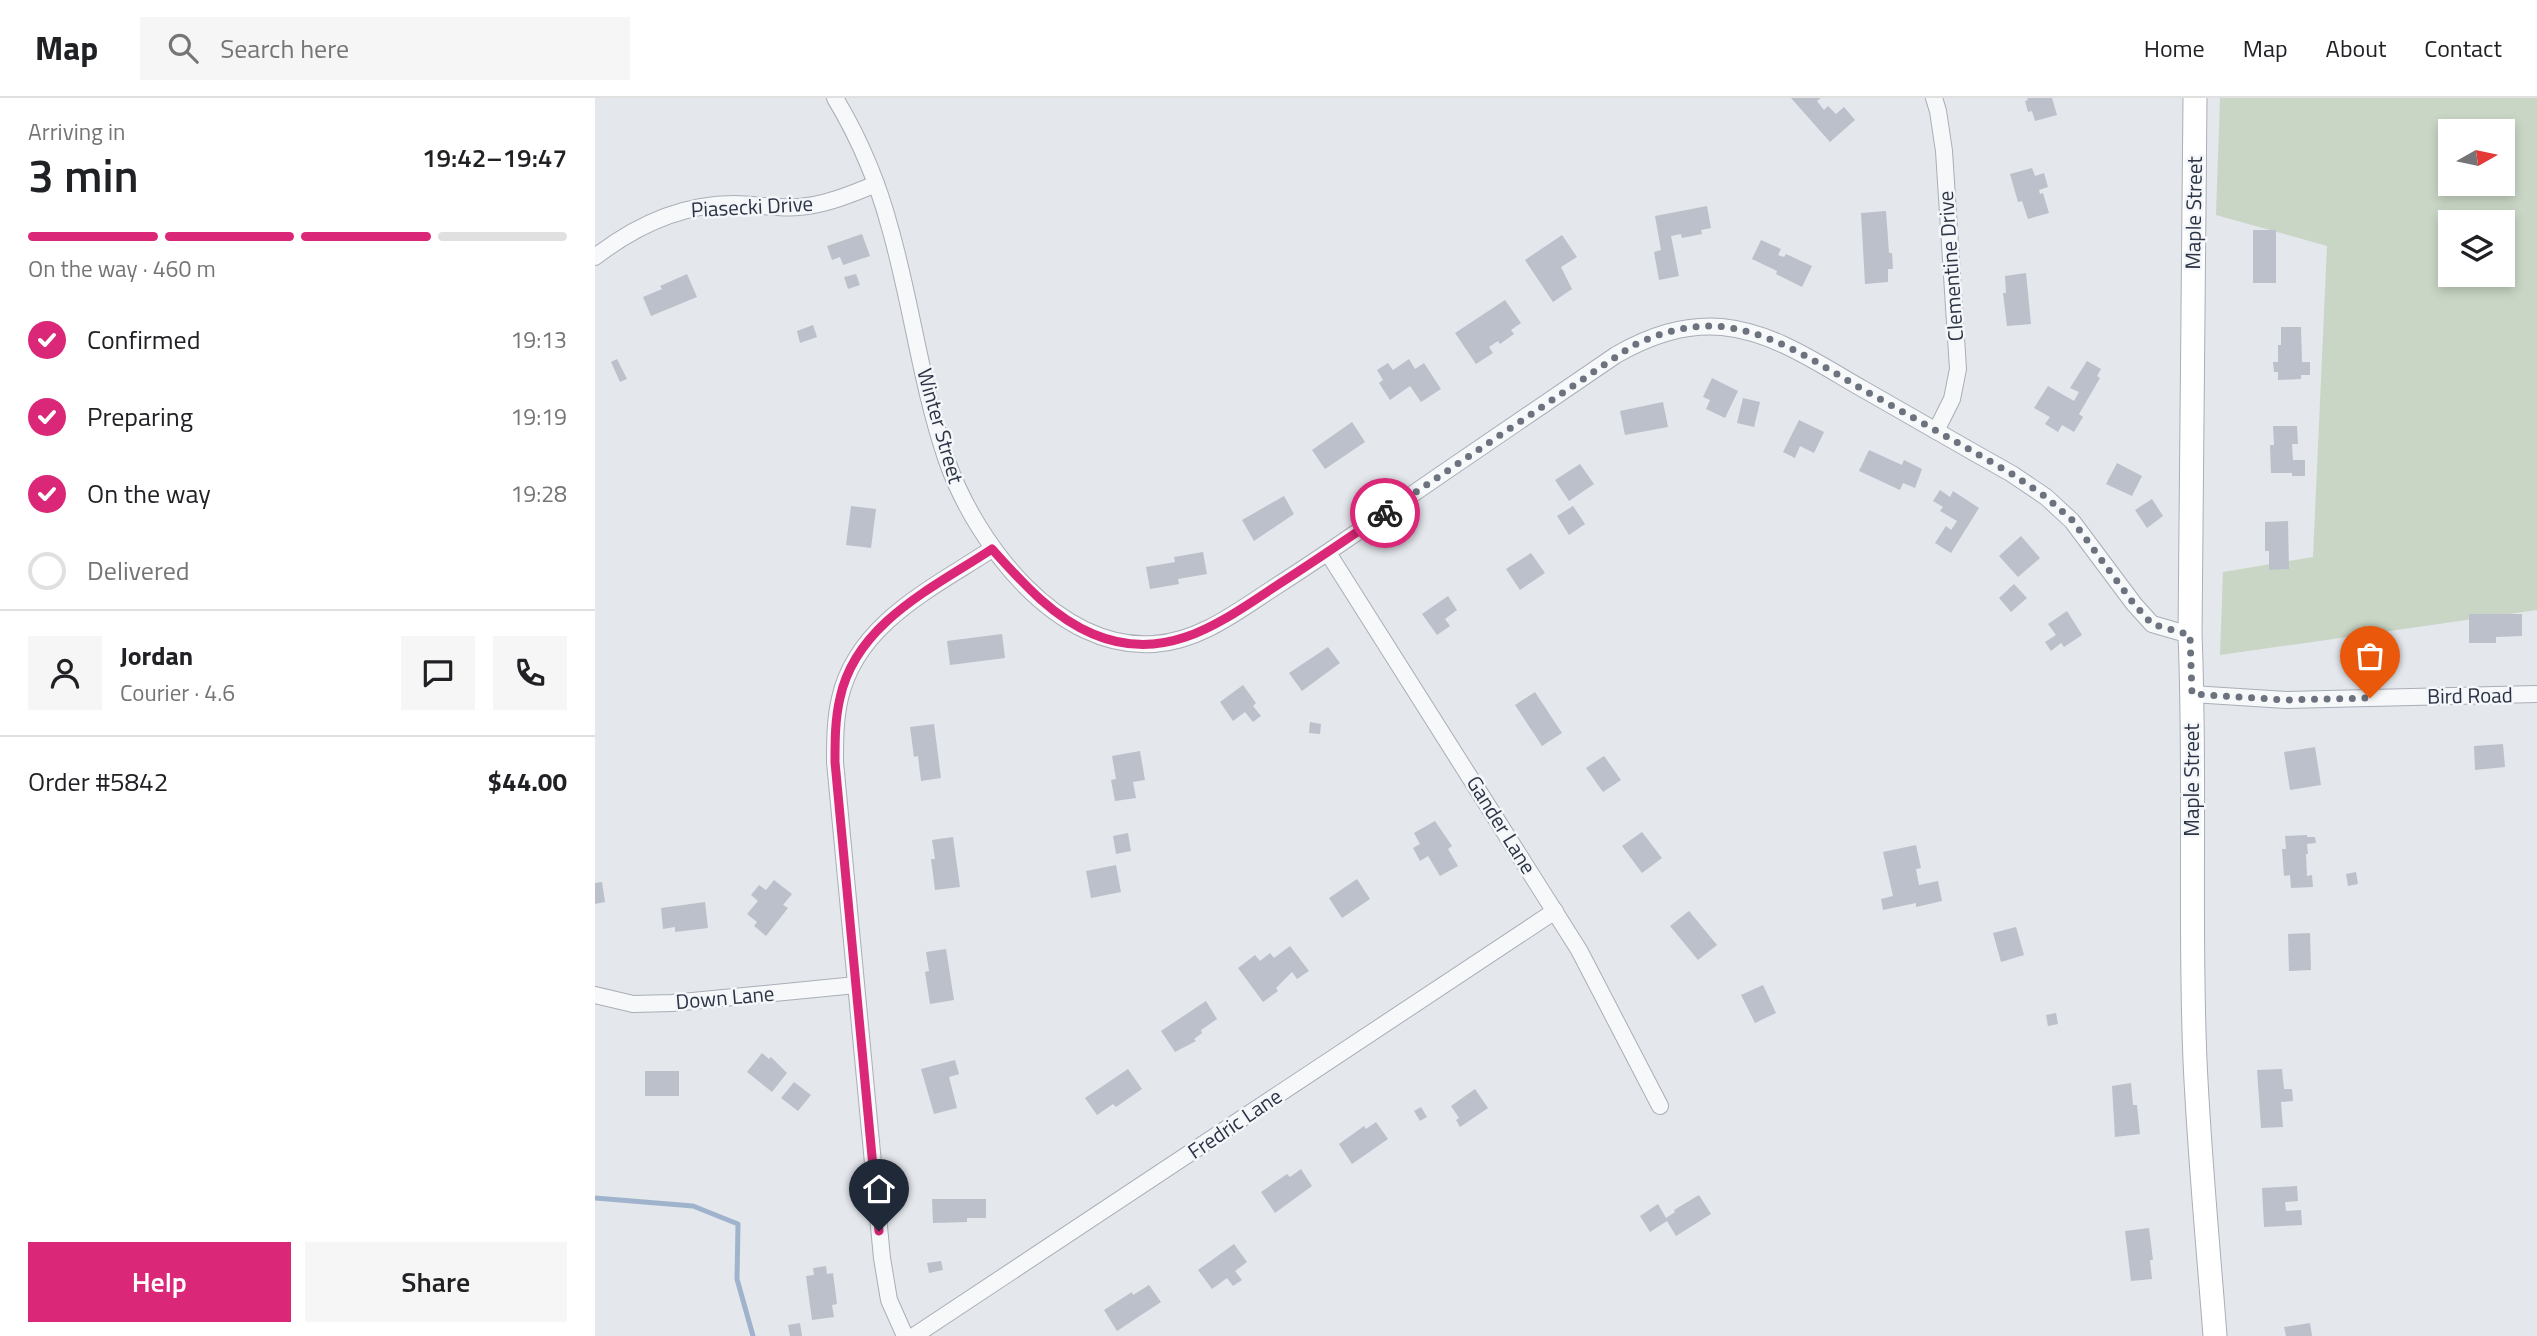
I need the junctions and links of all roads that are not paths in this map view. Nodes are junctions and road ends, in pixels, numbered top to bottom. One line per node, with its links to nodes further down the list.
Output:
1 (835, 98): 4 (street, Winter Street)
2 (1934, 98): 6 (street, Clementine Drive)
3 (2195, 98): 9 (street, Maple Street)
4 (876, 184): 5 (street, Piasecki Drive); 7 (street, Winter Street)
5 (595, 257)
6 (1936, 431): 8 (street, Winter Street); 9 (street, Winter Street)
7 (992, 549): 8 (street, Winter Street); 13 (street)
8 (1328, 552): 12 (street, Gander Lane)
9 (2190, 635): 10 (street, Maple Street)
10 (2192, 694): 11 (street, Bird Road); 18 (street, Maple Street)
11 (2537, 694)
12 (1555, 911): 15 (street, Gander Lane); 17 (street, Fredric Lane)
13 (856, 985): 14 (street, Down Lane); 16 (street)
14 (595, 995)
15 (1660, 1106)
16 (905, 1336)
17 (914, 1336)
18 (2215, 1336)

